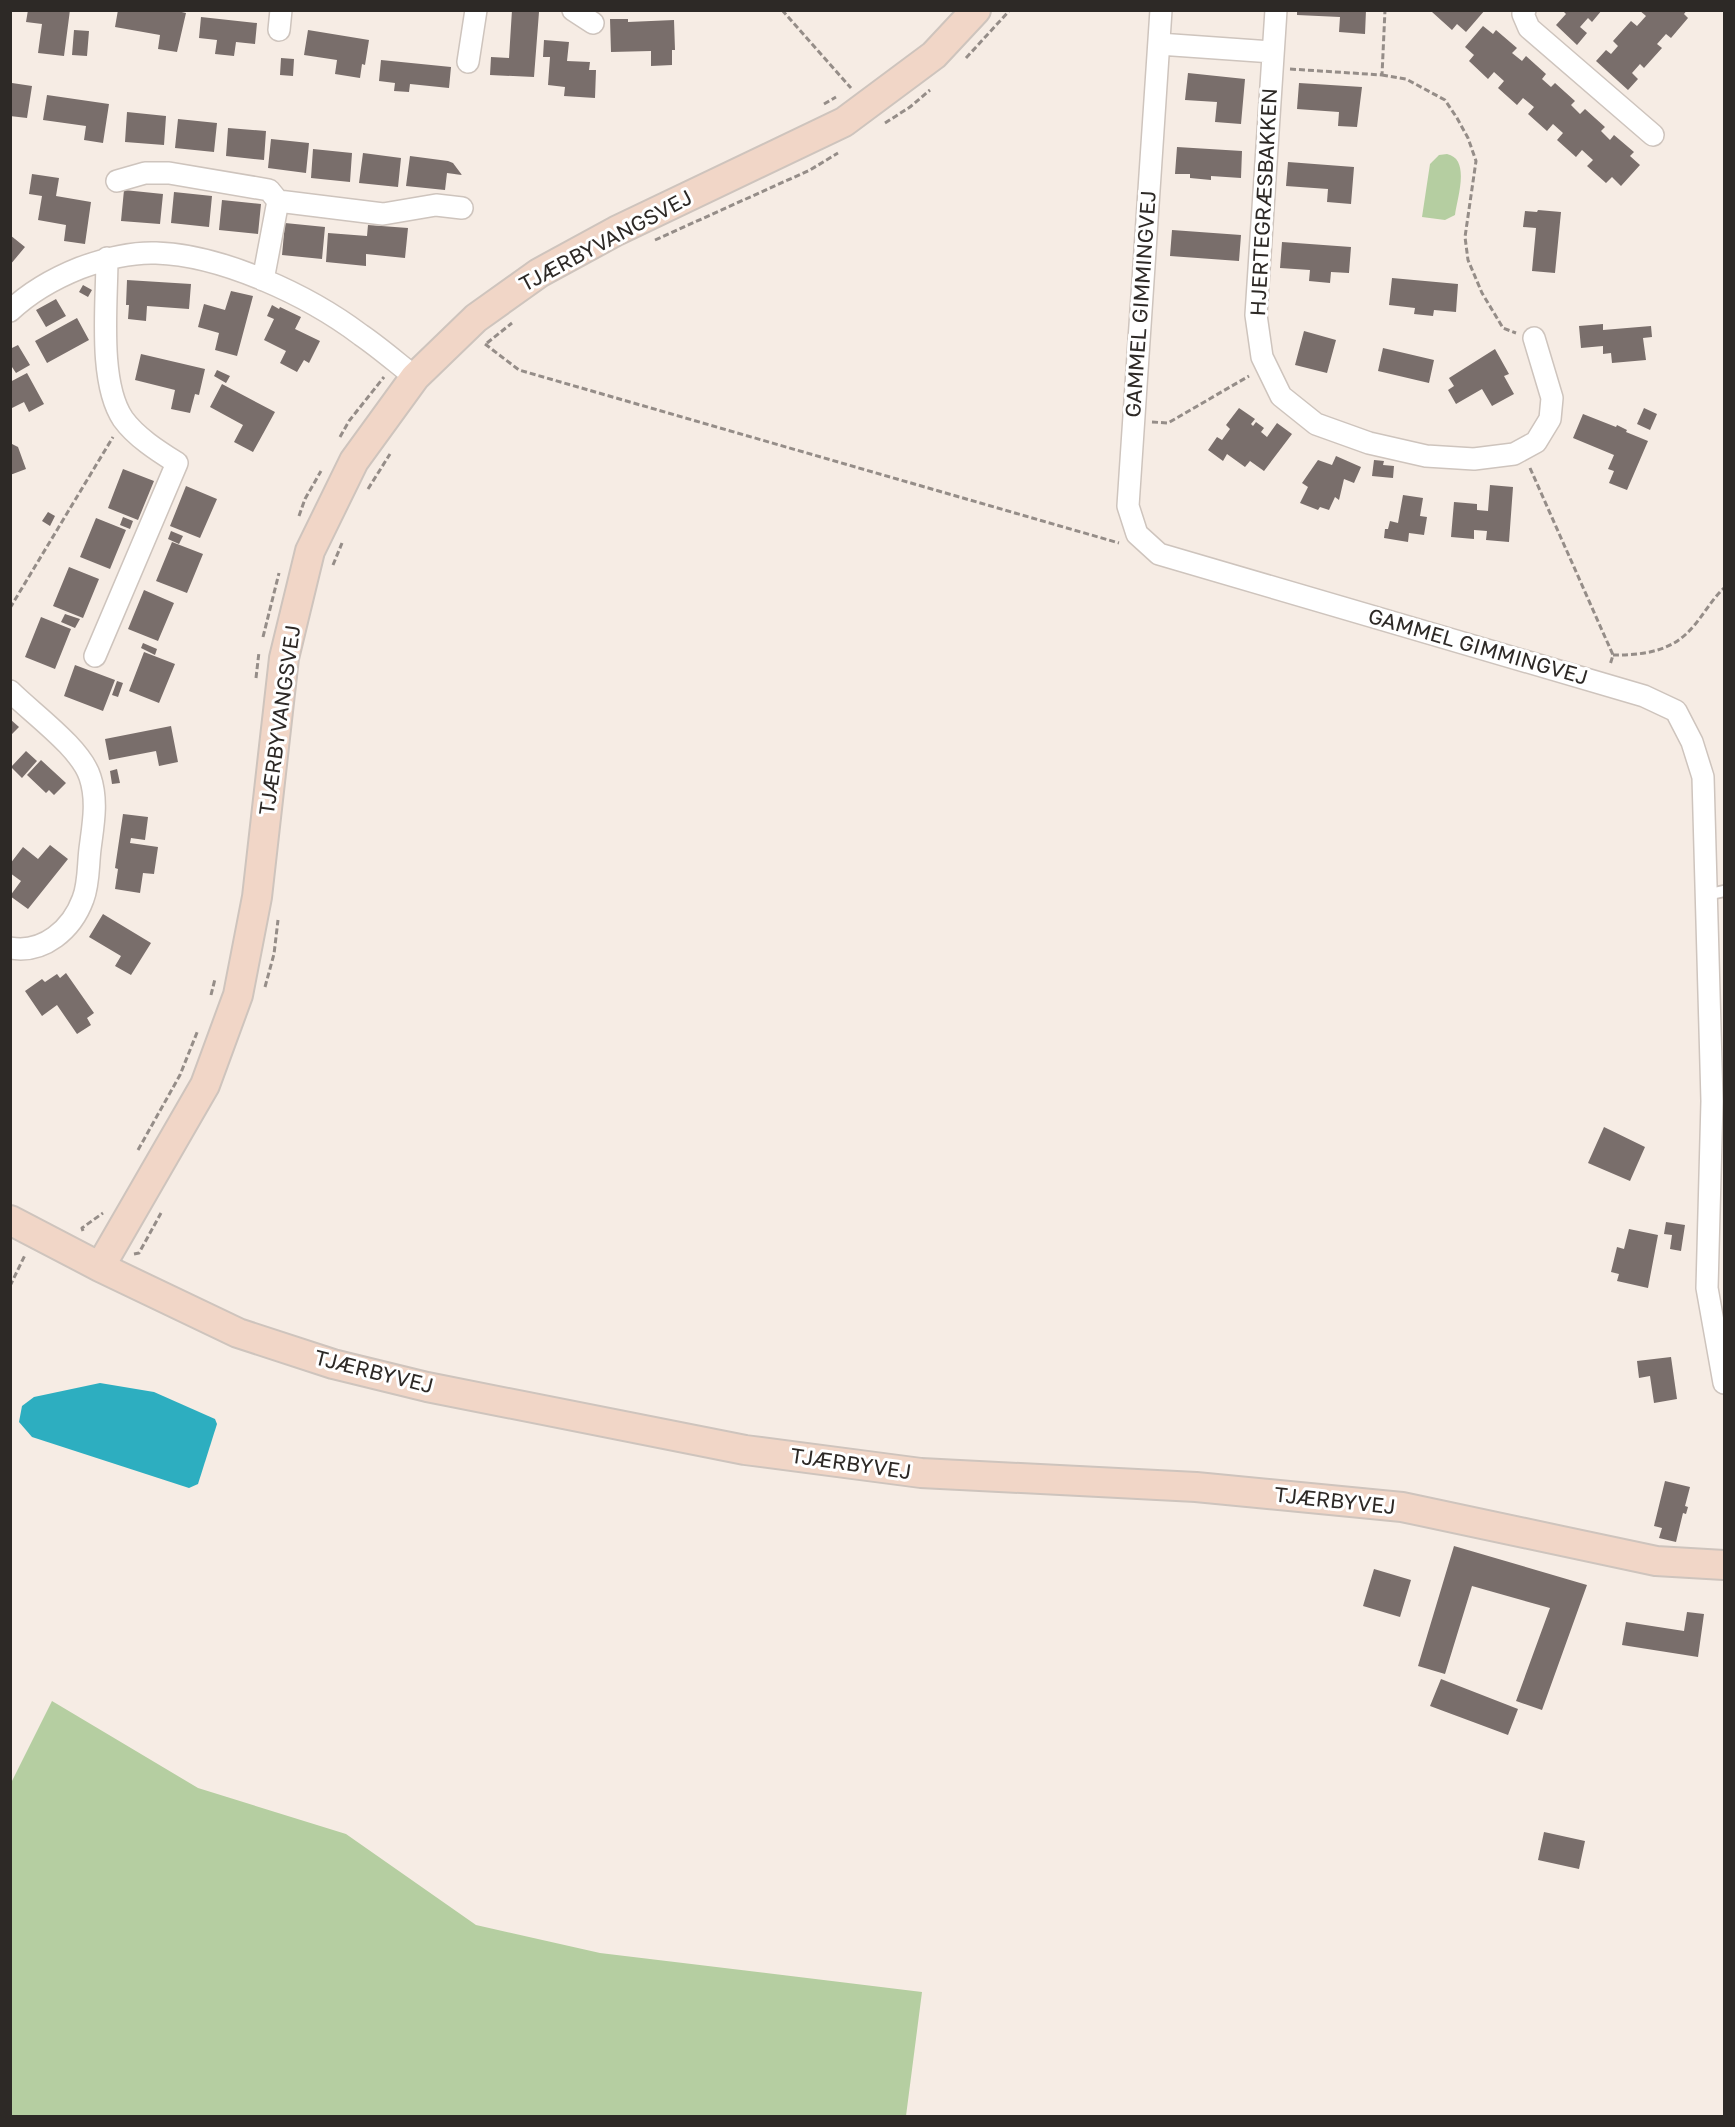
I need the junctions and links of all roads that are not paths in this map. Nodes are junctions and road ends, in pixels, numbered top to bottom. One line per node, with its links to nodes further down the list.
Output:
1 (476, 10): 10 (street)
2 (573, 10): 7 (street)
3 (976, 10): 19 (street, TJÆRBYVANGSVEJ)
4 (1161, 10): 8 (street, GAMMEL GIMMINGVEJ)
5 (1276, 10): 9 (street, HJERTEGRÆSBAKKEN)
6 (1525, 10): 11 (street)
7 (593, 23)
8 (1159, 44): 9 (street); 22 (street, GAMMEL GIMMINGVEJ)
9 (1272, 60): 18 (street, HJERTEGRÆSBAKKEN)
10 (468, 63)
11 (1653, 135)
12 (117, 181): 13 (street)
13 (278, 201): 14 (street); 16 (street)
14 (462, 208)
15 (107, 258): 16 (street); 17 (street); 20 (street)
16 (263, 280): 19 (street)
17 (10, 311)
18 (1534, 338)
19 (405, 369): 26 (street, TJÆRBYVANGSVEJ)
20 (95, 656)
21 (10, 691): 23 (street)
22 (1715, 893): 24 (street, GAMMEL GIMMINGVEJ)
23 (10, 948)
24 (1718, 1103): 27 (street, GAMMEL GIMMINGVEJ)
25 (23, 1227): 26 (street, TJÆRBYVEJ)
26 (100, 1267): 28 (street, TJÆRBYVEJ)
27 (1725, 1383)
28 (1725, 1565)

